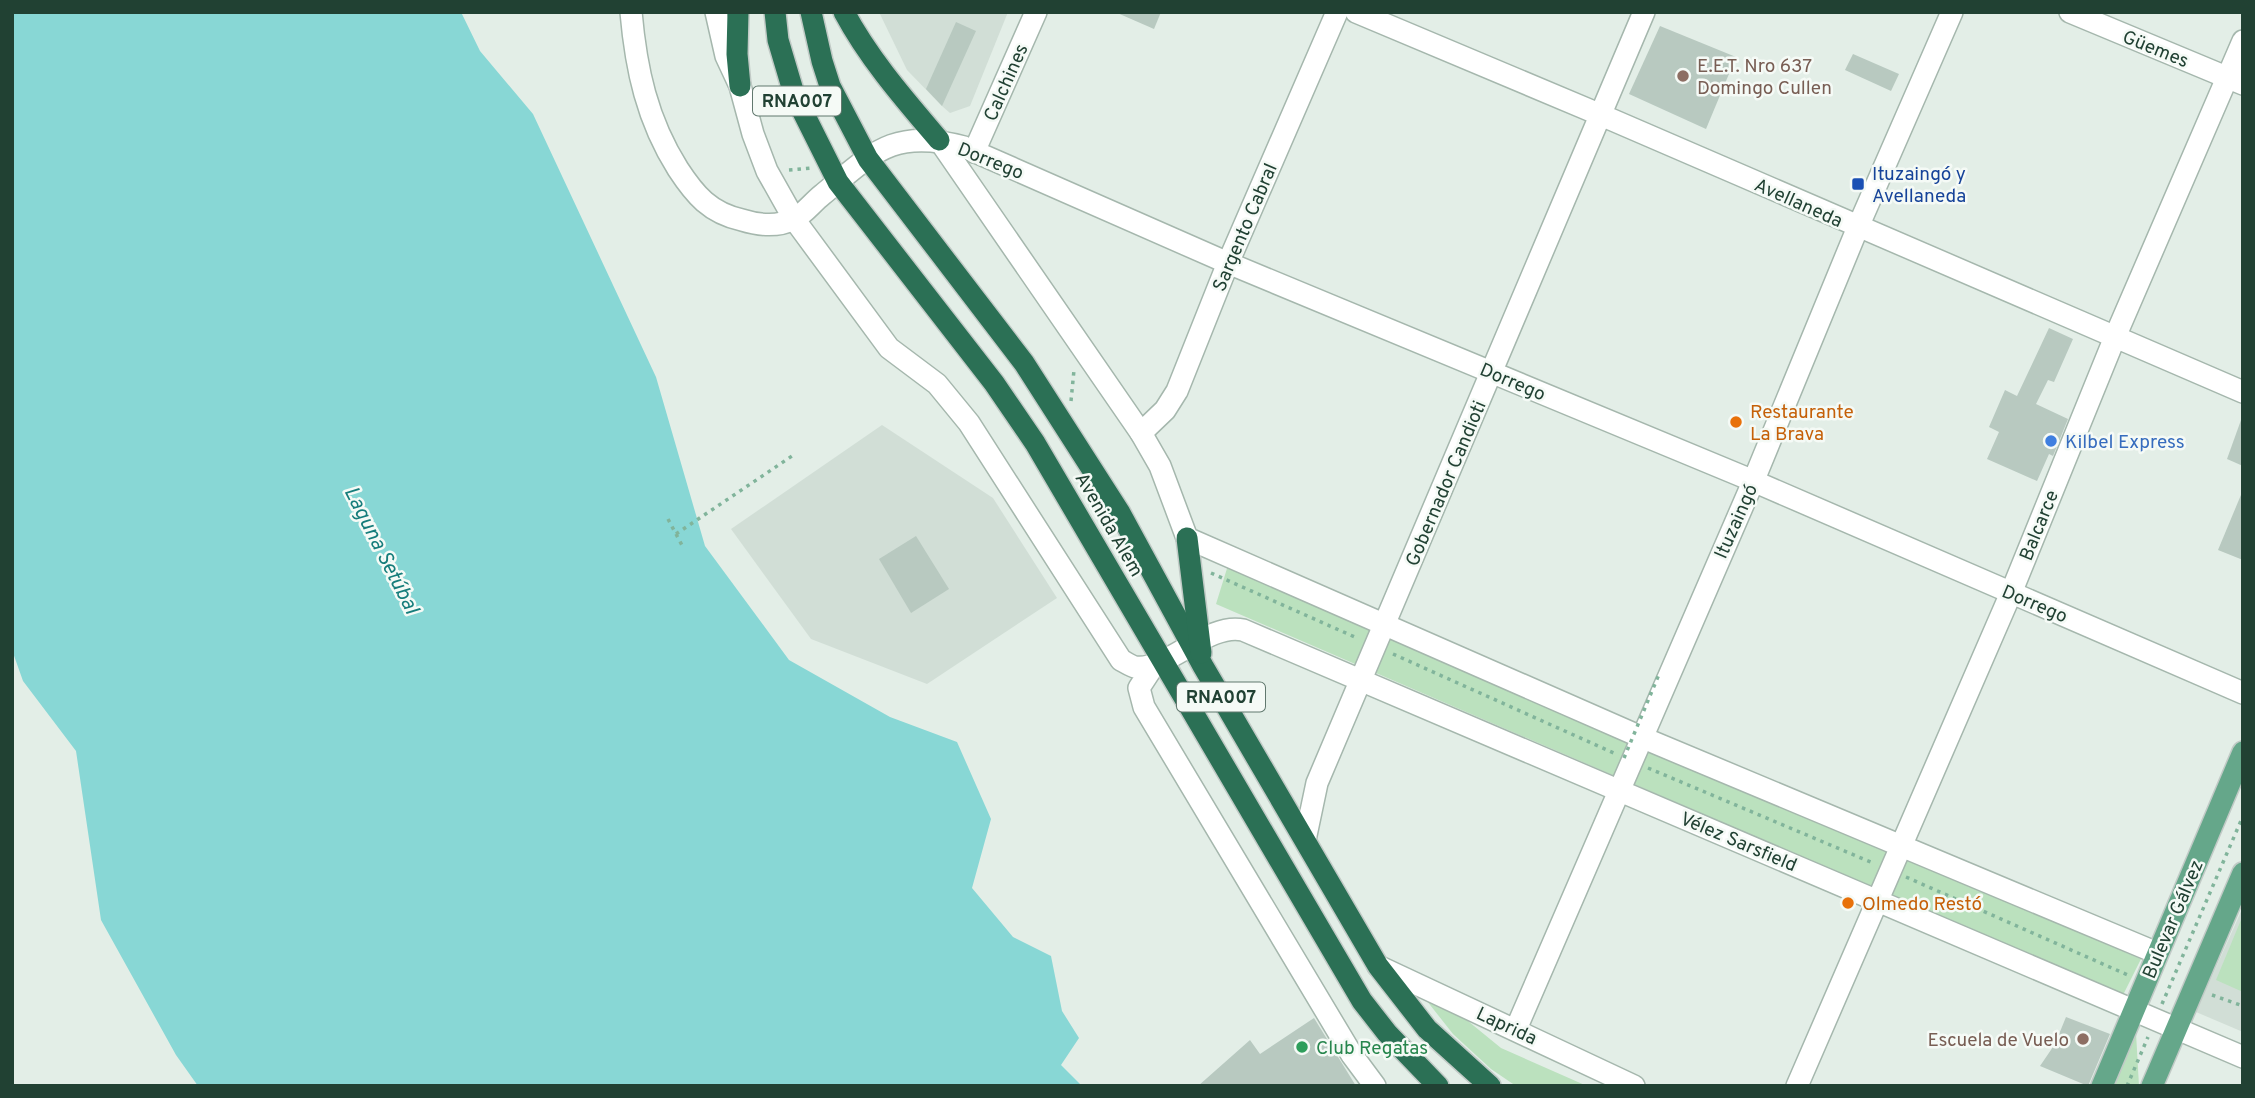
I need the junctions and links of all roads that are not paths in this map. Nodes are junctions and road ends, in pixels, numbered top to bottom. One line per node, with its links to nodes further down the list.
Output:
1 (631, 12): 21 (street)
2 (716, 12): 15 (street)
3 (738, 12): 15 (highway)
4 (775, 12): 20 (highway, Avenida Alem / RNA007)
5 (811, 12): 19 (highway, Avenida Alem / RNA007)
6 (844, 12): 17 (highway)
7 (1036, 12): 18 (street, Calchines)
8 (1337, 12): 23 (street, Sargento Cabral)
9 (1356, 12): 16 (street, Avellaneda)
10 (1644, 12): 16 (street, Gobernador Candioti)
11 (1952, 12): 22 (street, Ituzaingó)
12 (2070, 12): 14 (street, Güemes)
13 (2243, 40): 14 (street, Balcarce)
14 (2235, 80): 24 (street, Balcarce)
15 (740, 86): 21 (street)
16 (1601, 115): 22 (street, Avellaneda); 25 (street, Gobernador Candioti)
17 (939, 140): 18 (street, Dorrego); 19 (street, Dorrego); 27 (street)
18 (974, 152): 23 (street, Dorrego)
19 (868, 159): 20 (street, Dorrego); 32 (highway, Avenida Alem / RNA007)
20 (838, 182): 21 (street, Dorrego); 33 (highway, Avenida Alem / RNA007)
21 (794, 219): 33 (street)
22 (1858, 227): 24 (street, Avellaneda); 28 (street, Ituzaingó)
23 (1228, 263): 25 (street, Dorrego); 27 (street, Sargento Cabral)
24 (2115, 337): 26 (street, Avellaneda); 30 (street, Balcarce)
25 (1492, 372): 28 (street, Dorrego); 31 (street, Gobernador Candioti)
26 (2243, 392)
27 (1141, 433): 29 (street)
28 (1753, 482): 30 (street, Dorrego); 36 (street, Ituzaingó)
29 (1187, 538): 31 (street); 32 (highway)
30 (2011, 593): 35 (street, Dorrego); 40 (street, Balcarce)
31 (1385, 624): 34 (street, Gobernador Candioti); 36 (street)
32 (1198, 649): 33 (street); 34 (street, Vélez Sarsfield); 39 (highway, Avenida Alem / RNA007)
33 (1158, 662): 49 (highway, Avenida Alem / RNA007); 50 (street)
34 (1360, 679): 38 (street, Vélez Sarsfield); 39 (street, Gobernador Candioti)
35 (2243, 693)
36 (1641, 737): 38 (street, Ituzaingó); 40 (street)
37 (2243, 752): 43 (main road, Bulevar Gálvez)
38 (1618, 790): 42 (street, Vélez Sarsfield); 46 (street, Ituzaingó)
39 (1305, 840): 44 (highway, Avenida Alem / RNA007)
40 (1899, 846): 42 (street, Balcarce); 43 (street)
41 (2243, 873): 47 (main road)
42 (1877, 900): 45 (street, Vélez Sarsfield); 55 (street, Balcarce)
43 (2157, 953): 45 (main road, Bulevar Gálvez)
44 (1378, 966): 46 (street, Laprida); 53 (highway, RNA007)
45 (2134, 1009): 47 (street, Vélez Sarsfield); 56 (main road, Bulevar Gálvez)
46 (1516, 1029): 54 (street, Laprida)
47 (2177, 1030): 48 (street, Vélez Sarsfield); 57 (main road)
48 (2243, 1057)
49 (1412, 1060): 51 (highway); 52 (highway)
50 (1375, 1086)
51 (1425, 1086)
52 (1438, 1086)
53 (1490, 1086)
54 (1634, 1086)
55 (1797, 1086)
56 (2102, 1086)
57 (2152, 1086)

